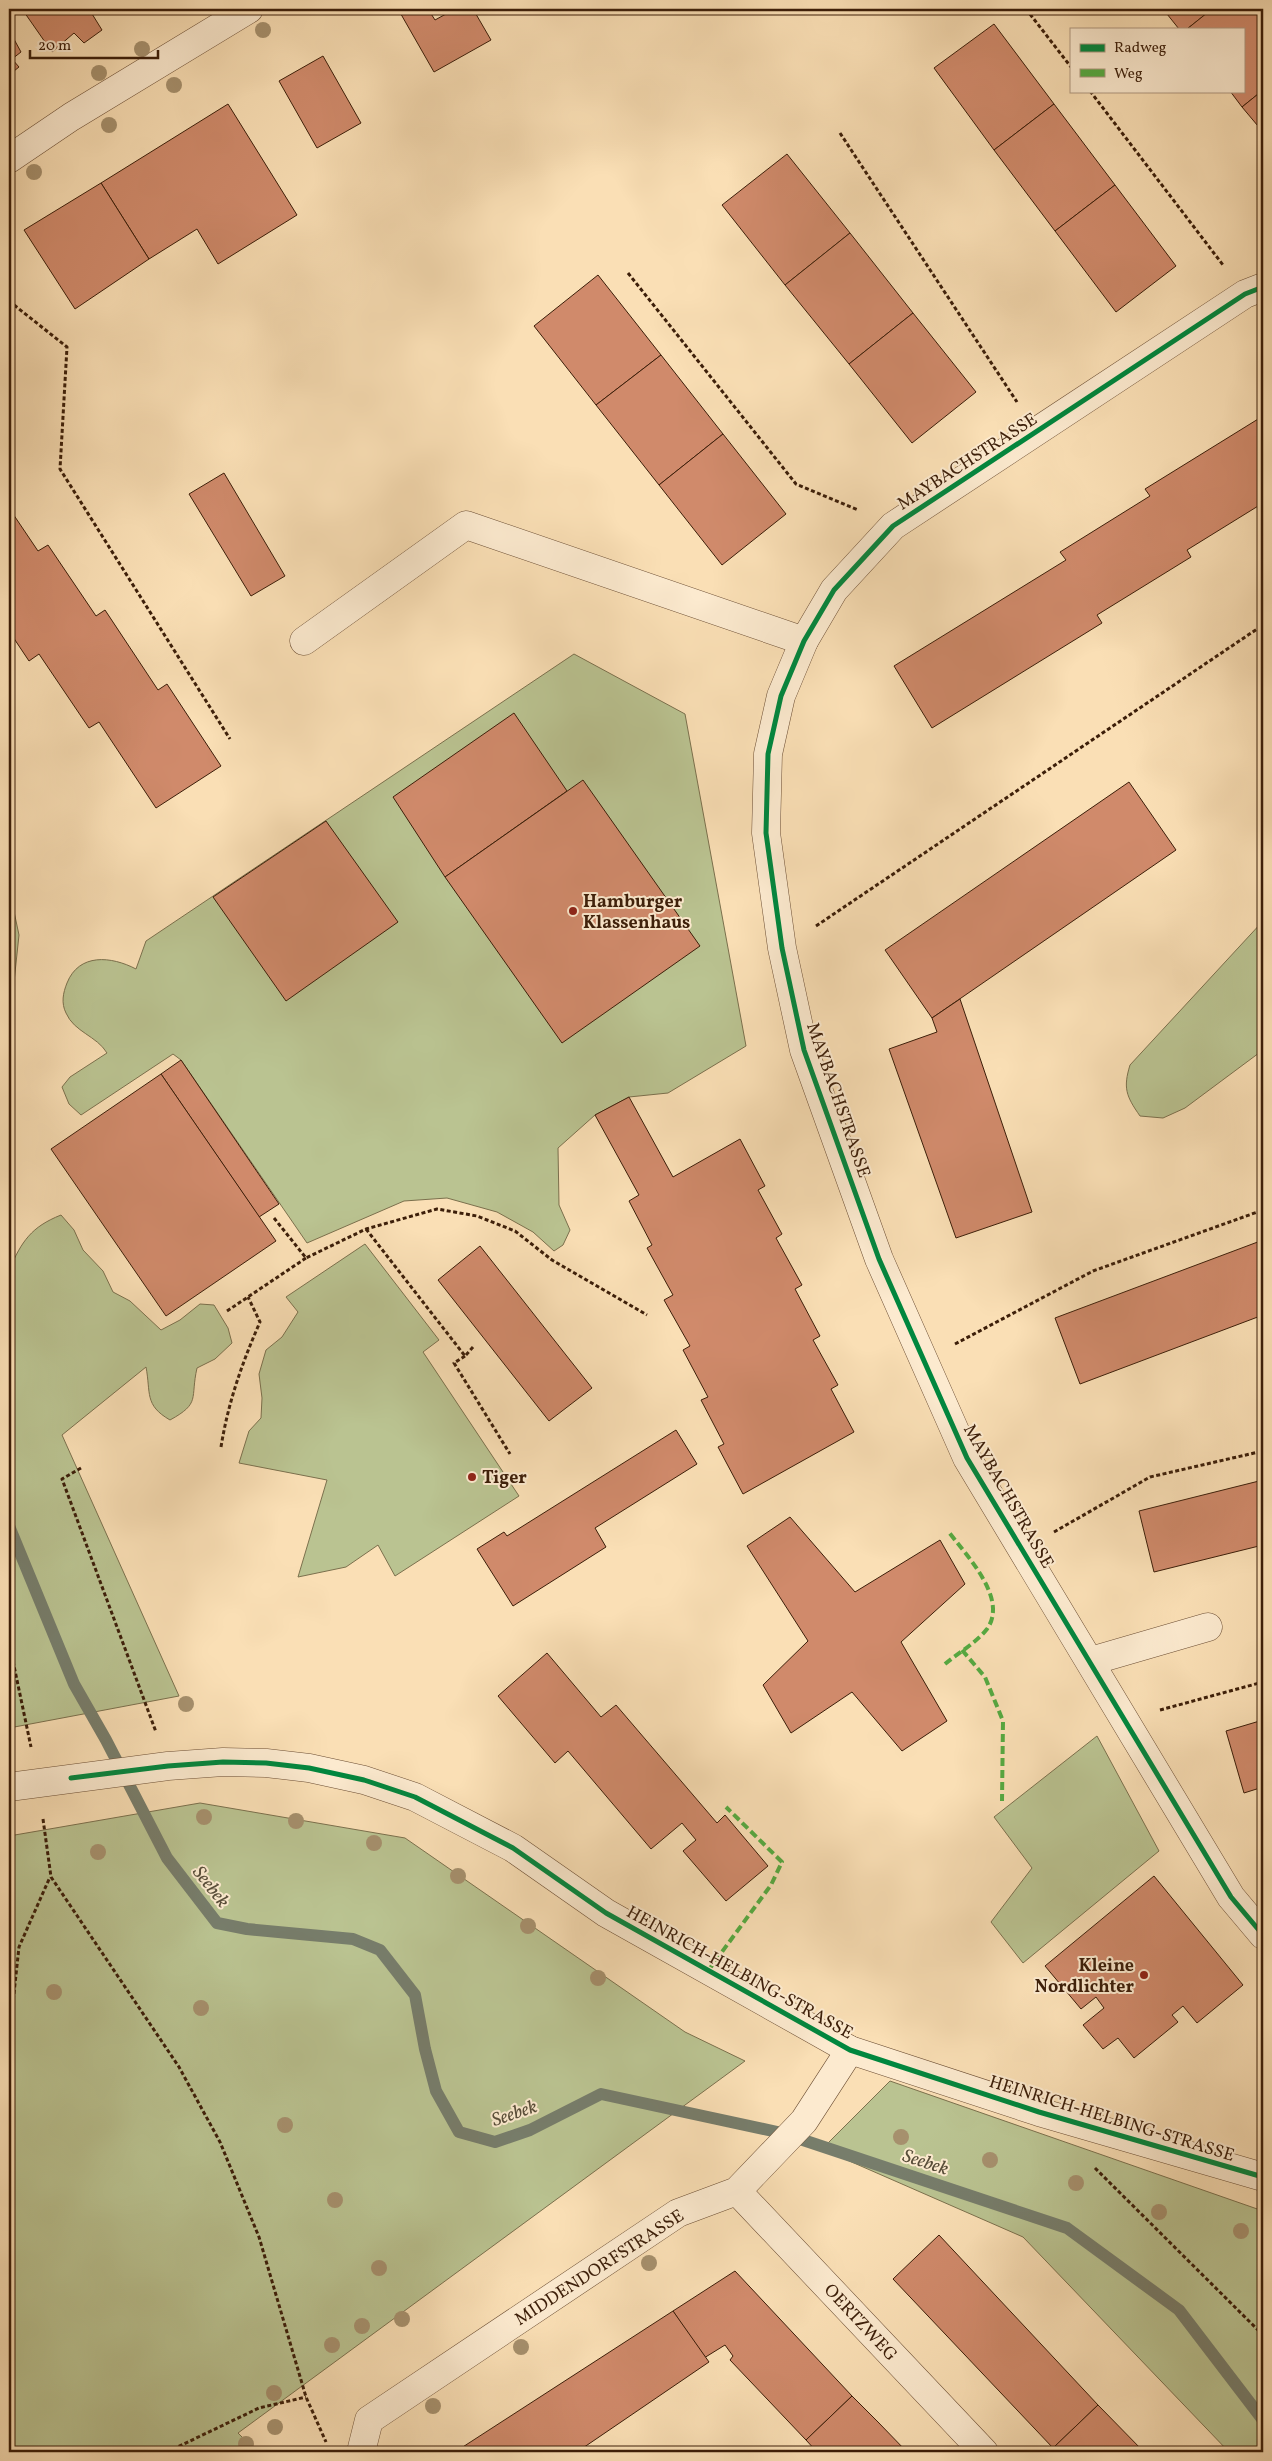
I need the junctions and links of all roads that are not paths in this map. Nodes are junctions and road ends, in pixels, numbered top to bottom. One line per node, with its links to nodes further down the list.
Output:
1 (249, 9): 2 (street)
2 (9, 159)
3 (1254, 290): 5 (street, MAYBACHSTRASSE)
4 (304, 641): 5 (street)
5 (804, 641): 7 (street, MAYBACHSTRASSE)
6 (1208, 1627): 7 (street)
7 (1091, 1661): 9 (street, MAYBACHSTRASSE)
8 (9, 1787): 10 (street, HEINRICH-HELBING-STRASSE)
9 (1263, 1935)
10 (850, 2050): 11 (street, HEINRICH-HELBING-STRASSE); 12 (street, MIDDENDORFSTRASSE)
11 (1263, 2177)
12 (738, 2191): 13 (street, MIDDENDORFSTRASSE); 14 (street, OERTZWEG)
13 (361, 2452)
14 (984, 2452)

